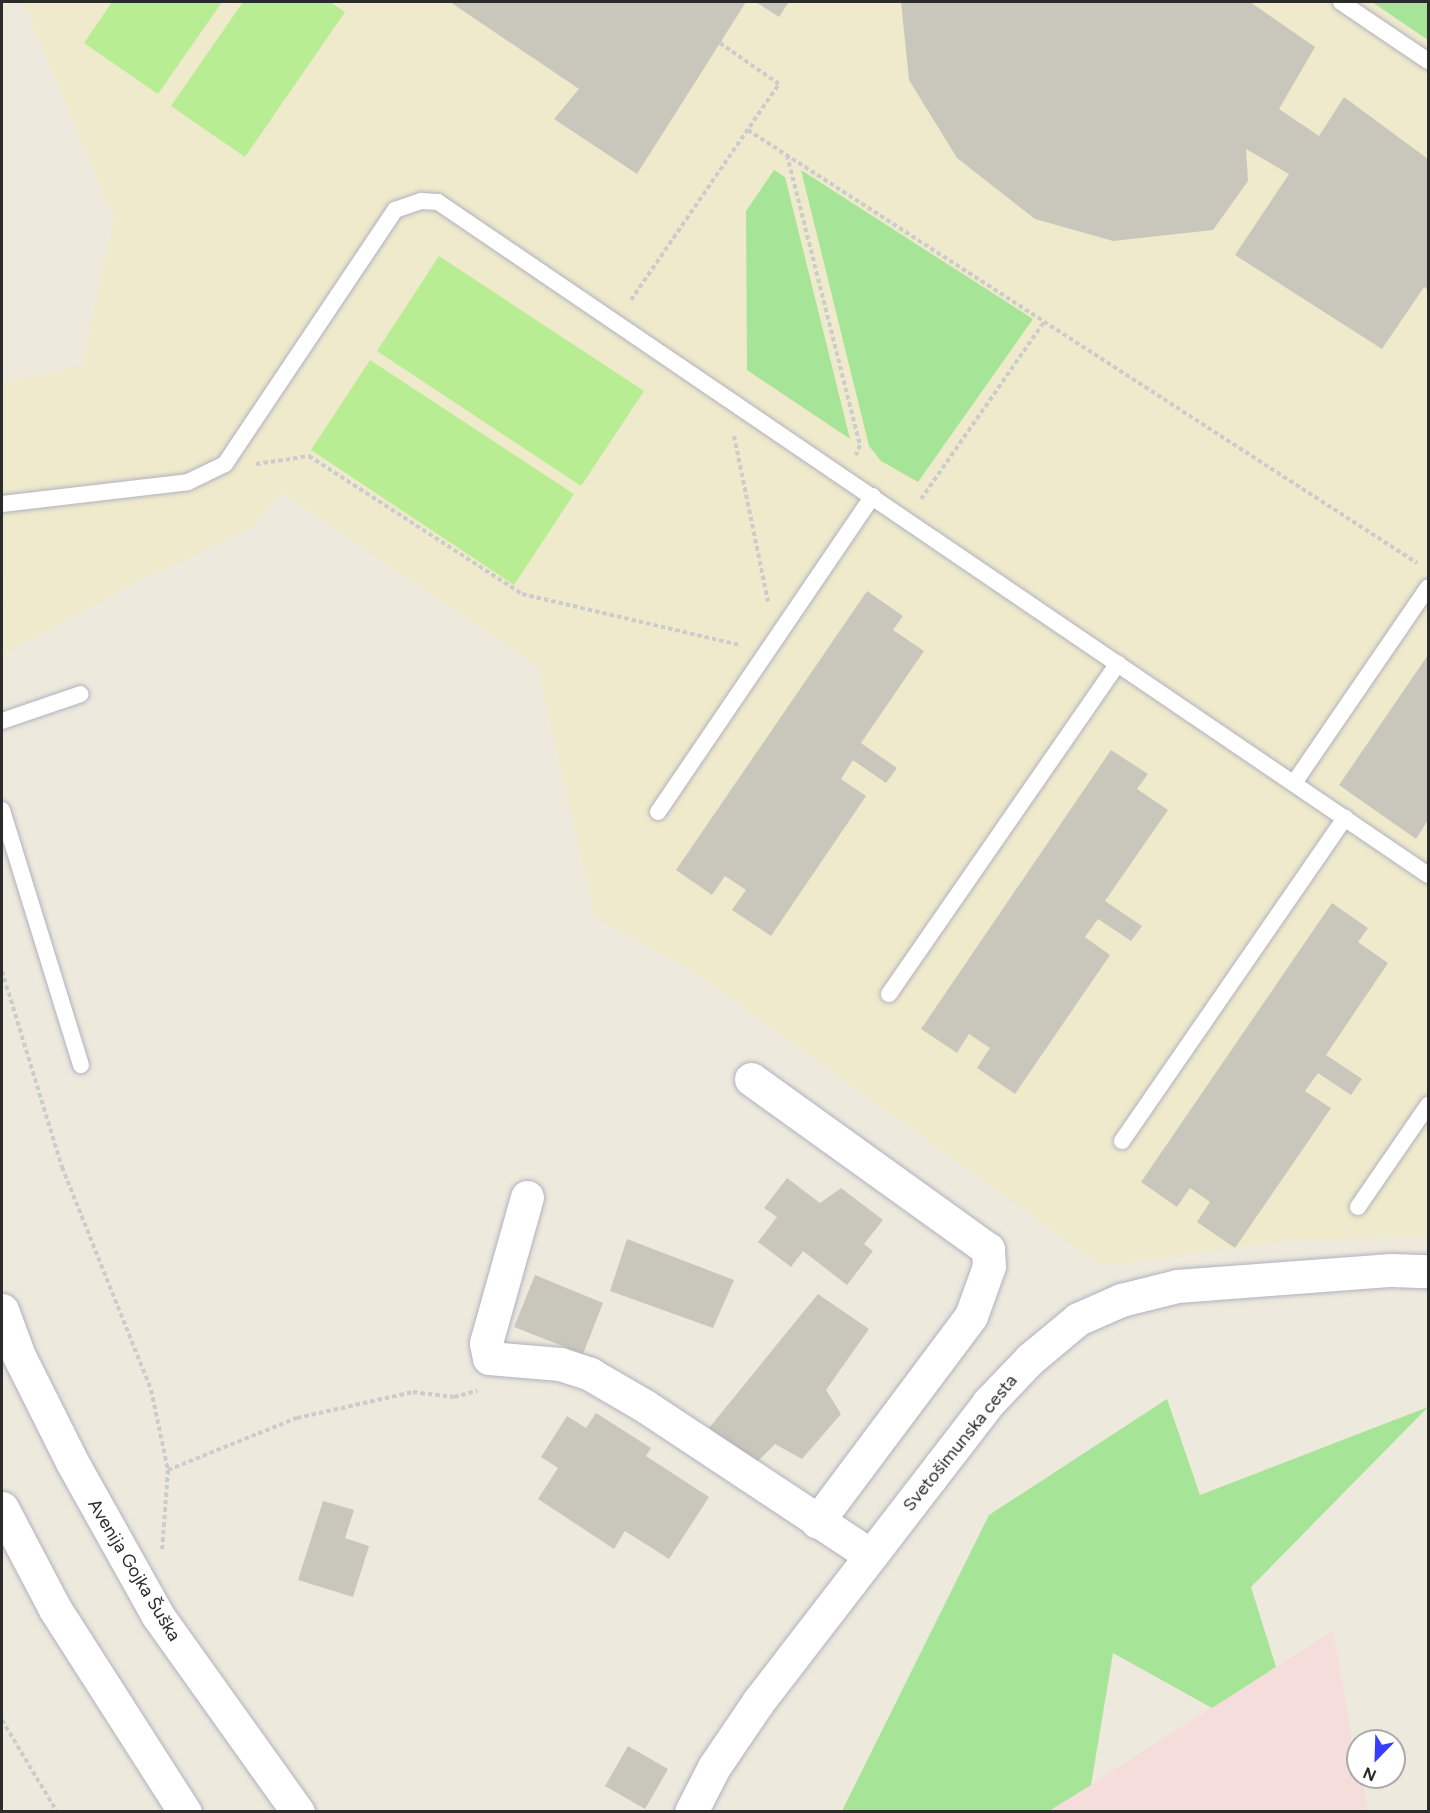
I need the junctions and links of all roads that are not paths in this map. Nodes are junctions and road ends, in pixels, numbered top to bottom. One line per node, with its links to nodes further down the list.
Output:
1 (1341, 2): 2 (lane)
2 (1428, 61)
3 (873, 496): 4 (lane); 6 (lane); 11 (lane)
4 (2, 504)
5 (1428, 587): 9 (lane)
6 (1118, 663): 9 (lane); 14 (lane)
7 (81, 694): 8 (lane)
8 (2, 721)
9 (1294, 783): 12 (lane)
10 (2, 810): 15 (lane)
11 (658, 812)
12 (1345, 818): 13 (lane); 18 (lane)
13 (1428, 875)
14 (888, 994)
15 (81, 1065)
16 (751, 1078): 24 (street)
17 (1428, 1105): 20 (lane)
18 (1122, 1141)
19 (527, 1197): 24 (street)
20 (1358, 1207)
21 (1428, 1271): 25 (street, Svetošimunska cesta)
22 (2, 1310): 27 (street, Avenija Gojka Šuška)
23 (2, 1508): 26 (street)
24 (817, 1522): 25 (street)
25 (870, 1555): 28 (street, Svetošimunska cesta)
26 (185, 1812)
27 (298, 1812)
28 (691, 1812)

